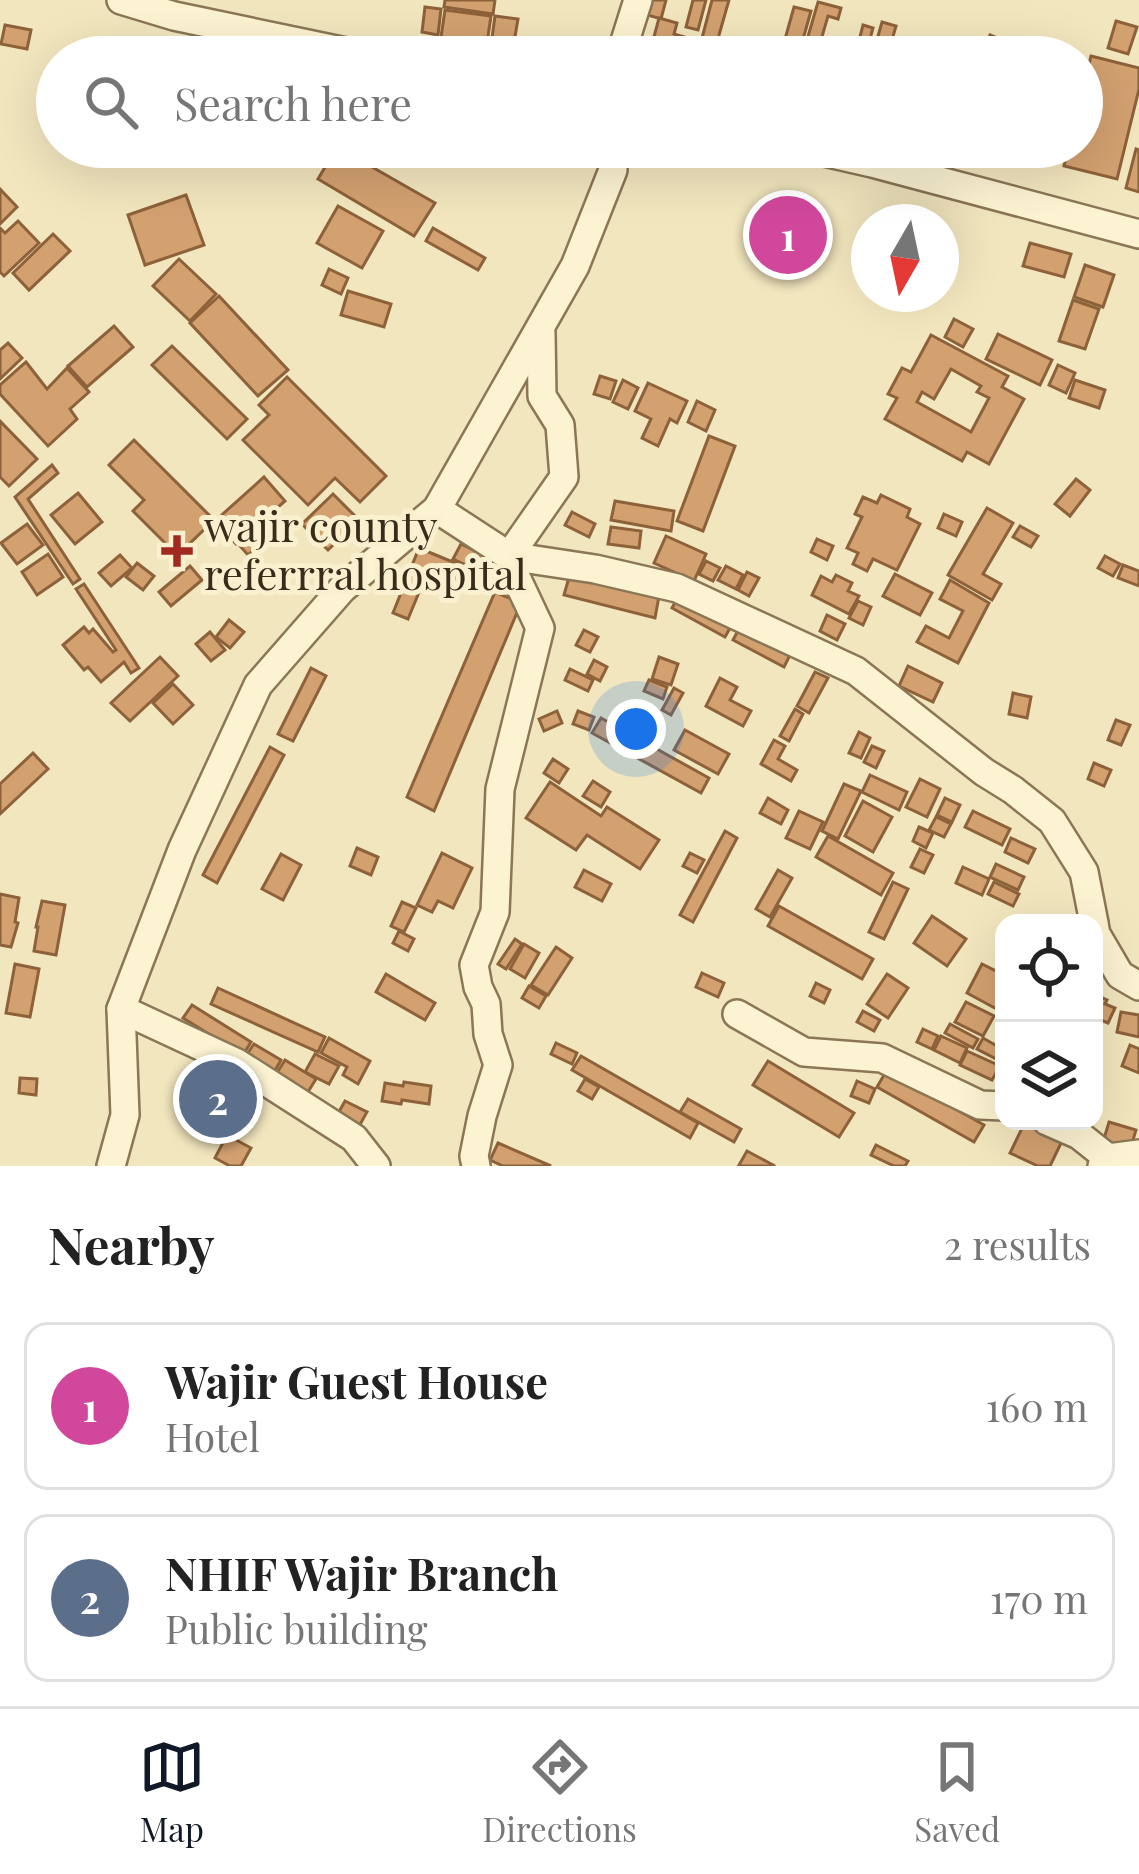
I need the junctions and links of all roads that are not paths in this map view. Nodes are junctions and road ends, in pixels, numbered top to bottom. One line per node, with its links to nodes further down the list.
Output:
1 (121, 0): 3 (street)
2 (638, 0): 4 (street)
3 (270, 36)
4 (627, 36)
5 (613, 168): 8 (street)
6 (891, 168): 7 (street)
7 (1139, 234)
8 (541, 330): 9 (street); 10 (street)
9 (437, 509): 10 (street); 14 (street)
10 (509, 556): 11 (street); 22 (street)
11 (1092, 914)
12 (1103, 946): 13 (street)
13 (1139, 986)
14 (121, 1009): 19 (street); 21 (street)
15 (737, 1014): 16 (street)
16 (995, 1106)
17 (1068, 1130): 20 (street)
18 (1139, 1154): 20 (street)
19 (107, 1162)
20 (1105, 1162)
21 (376, 1166)
22 (476, 1166)

